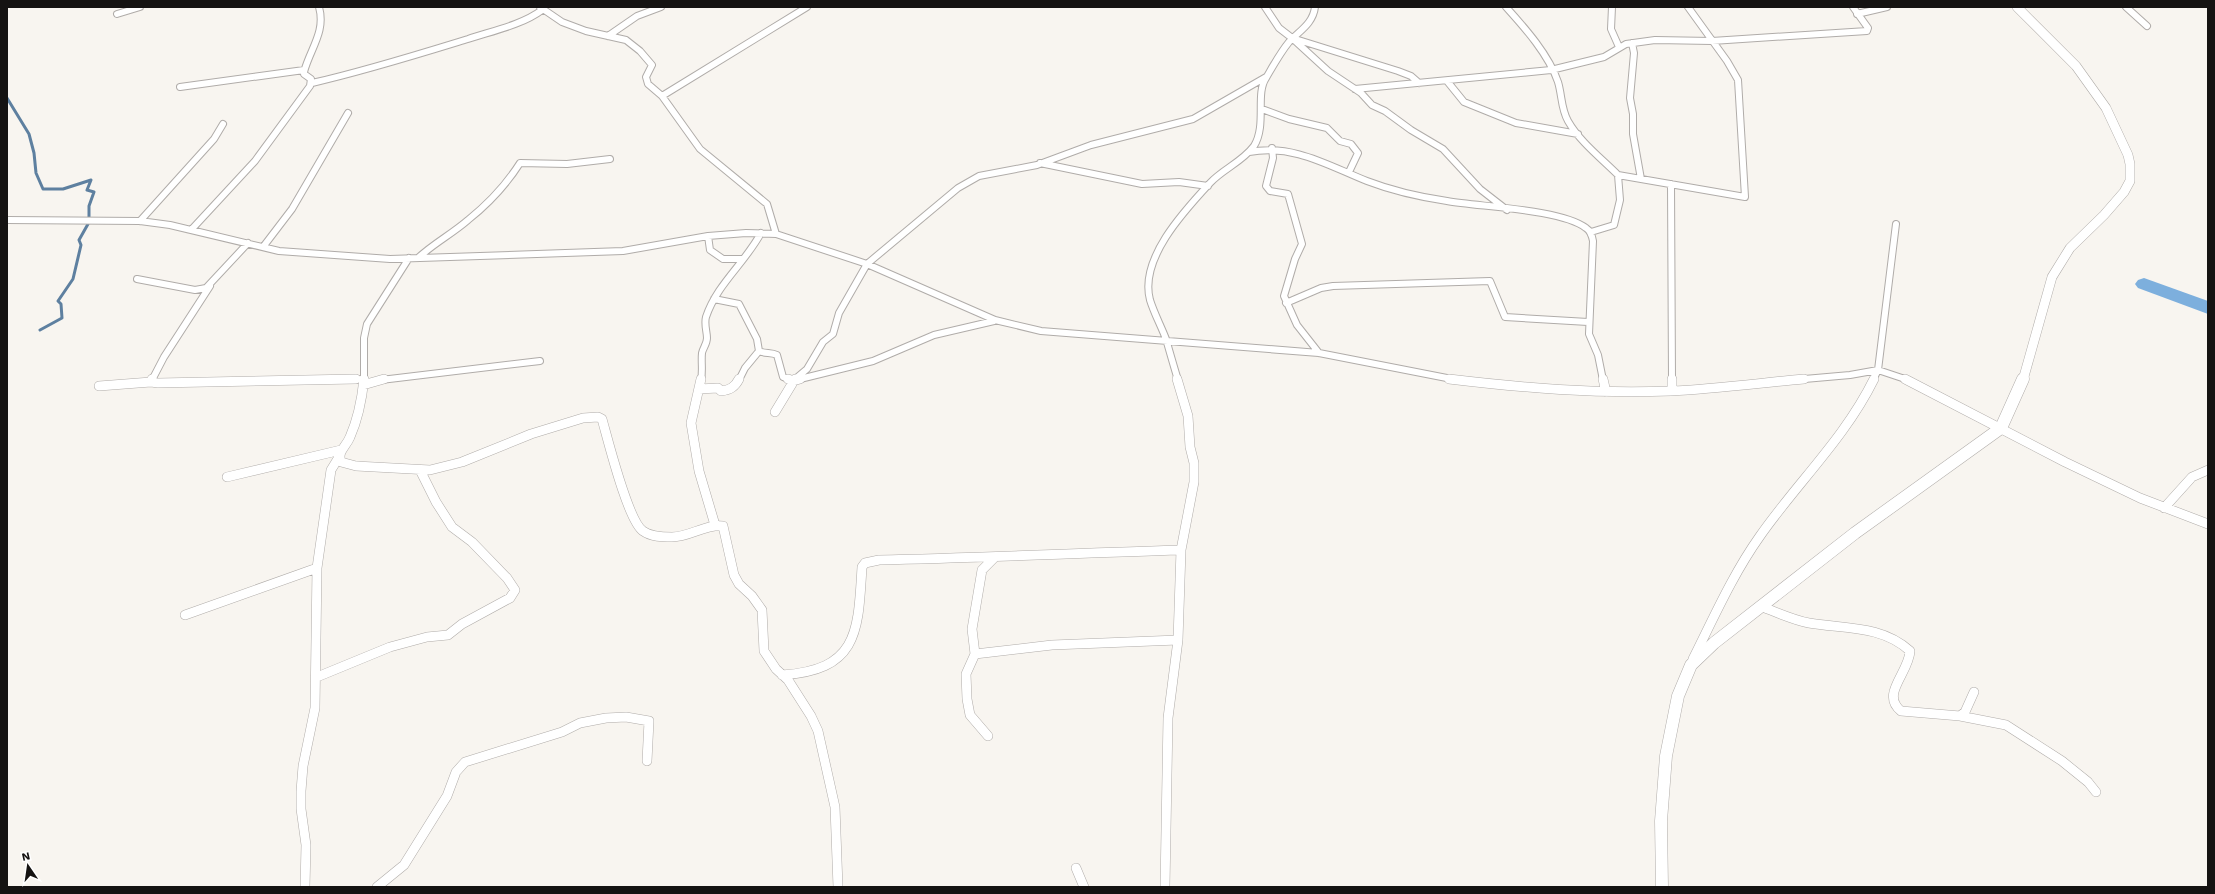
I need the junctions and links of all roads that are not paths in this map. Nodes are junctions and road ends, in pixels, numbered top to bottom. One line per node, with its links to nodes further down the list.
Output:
1 (140, 7): 15 (street)
2 (319, 7): 23 (street)
3 (661, 7): 18 (street)
4 (807, 7): 31 (street)
5 (1265, 7): 19 (street)
6 (1315, 7): 19 (street)
7 (1506, 7): 24 (street)
8 (1612, 7): 22 (street)
9 (1688, 7): 20 (street)
10 (1853, 7): 16 (street)
11 (1887, 7): 16 (street)
12 (2017, 7): 79 (street)
13 (2126, 7): 17 (street)
14 (541, 8): 18 (street); 27 (street)
15 (117, 14)
16 (1858, 14): 20 (street)
17 (2147, 26)
18 (608, 36): 31 (street)
19 (1292, 38): 25 (street); 28 (street); 30 (street)
20 (1712, 41): 21 (street); 43 (street)
21 (1632, 43): 22 (street); 42 (street)
22 (1619, 48): 24 (street)
23 (304, 70): 27 (street); 29 (street)
24 (1551, 70): 26 (street); 35 (street)
25 (1267, 76): 32 (street); 39 (street)
26 (1447, 81): 28 (street); 35 (street)
27 (312, 83): 49 (street)
28 (1419, 83): 30 (street)
29 (180, 87)
30 (1355, 89): 45 (street)
31 (662, 96): 52 (street)
32 (1262, 109): 37 (street); 40 (street)
33 (348, 113): 55 (street)
34 (223, 124): 47 (street)
35 (1578, 134): 41 (street)
36 (1272, 148): 37 (street); 40 (street); 63 (street)
37 (1249, 152): 44 (street)
38 (610, 159): 57 (street)
39 (1039, 163): 44 (street); 59 (street)
40 (1349, 172): 45 (street)
41 (1618, 175): 42 (street); 50 (street)
42 (1641, 179): 43 (street)
43 (1672, 184): 76 (street)
44 (1208, 186): 66 (street)
45 (1508, 210): 50 (street)
46 (7, 220): 47 (street)
47 (140, 221): 49 (street)
48 (1896, 224): 70 (street)
49 (192, 229): 54 (street)
50 (1591, 232): 65 (street)
51 (761, 233): 52 (street); 53 (street); 58 (street)
52 (776, 234): 59 (street)
53 (708, 236): 57 (street); 58 (street)
54 (248, 243): 55 (street); 61 (street)
55 (263, 247): 56 (street)
56 (409, 258): 57 (street); 73 (street)
57 (418, 258)
58 (743, 259): 62 (street)
59 (867, 264): 64 (street); 71 (street)
60 (137, 278): 61 (street)
61 (210, 286): 72 (street)
62 (714, 299): 67 (street); 75 (street)
63 (1286, 303): 65 (street); 68 (street)
64 (995, 320): 66 (street); 71 (street)
65 (1588, 322): 77 (street)
66 (1166, 340): 68 (street); 87 (street)
67 (759, 351): 71 (street); 75 (street)
68 (1319, 353): 77 (street)
69 (540, 361): 73 (street)
70 (1878, 370): 76 (street); 79 (street); 94 (street)
71 (793, 380): 78 (street)
72 (151, 382): 73 (street); 74 (street)
73 (363, 382): 80 (street)
74 (98, 386)
75 (699, 389): 86 (street)
76 (1672, 391): 77 (street)
77 (1606, 392)
78 (775, 412)
79 (2001, 428): 84 (street); 90 (street)
80 (340, 453): 81 (street); 83 (street); 89 (street)
81 (420, 470): 86 (street); 96 (street)
82 (2208, 470): 84 (street)
83 (226, 477)
84 (2164, 508): 85 (street)
85 (2208, 524)
86 (715, 526): 95 (street)
87 (1181, 550): 88 (street); 92 (street)
88 (994, 558): 93 (street); 95 (street)
89 (317, 568): 91 (street); 96 (street)
90 (1763, 607): 94 (street); 98 (street)
91 (185, 615)
92 (1178, 640): 93 (street); 107 (street)
93 (975, 654): 99 (street)
94 (1689, 669): 108 (street)
95 (782, 675): 105 (street)
96 (317, 677): 103 (street)
97 (1974, 692): 98 (street)
98 (1960, 716): 101 (street)
99 (988, 736)
100 (647, 761): 104 (street)
101 (2096, 792)
102 (1076, 868): 106 (street)
103 (305, 887)
104 (377, 887)
105 (838, 887)
106 (1084, 887)
107 (1165, 887)
108 (1662, 887)

